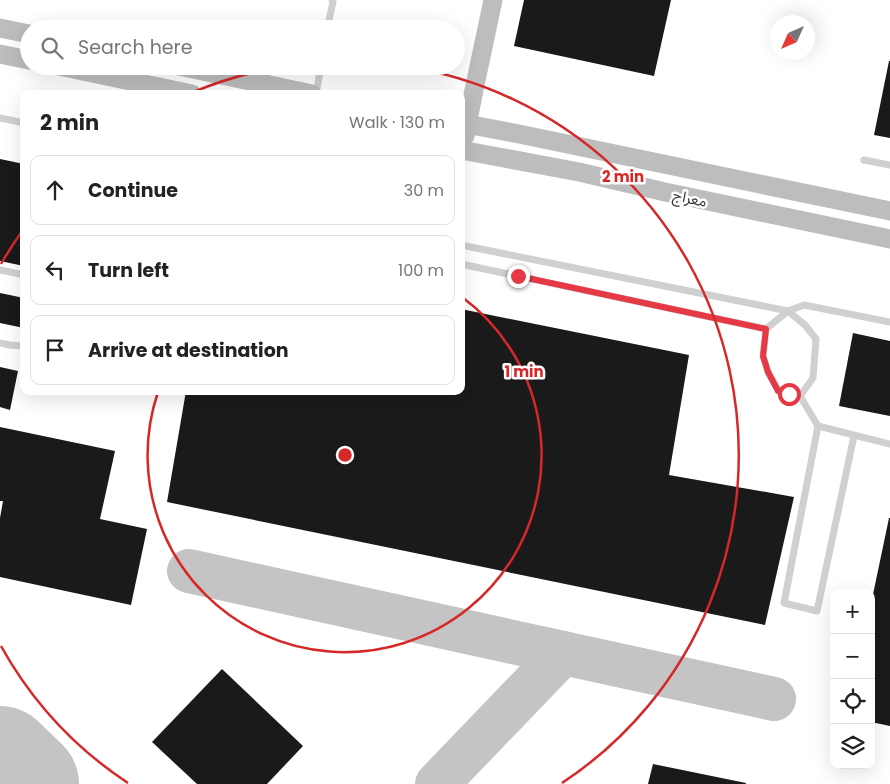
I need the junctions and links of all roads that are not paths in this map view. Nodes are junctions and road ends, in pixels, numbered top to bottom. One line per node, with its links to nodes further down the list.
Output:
1 (493, 0): 17 (main road)
2 (334, 1): 3 (lane)
3 (329, 20)
4 (0, 28): 5 (main road)
5 (20, 32)
6 (0, 54): 7 (main road)
7 (20, 58)
8 (99, 75): 12 (main road)
9 (179, 75): 13 (main road)
10 (222, 75): 14 (main road)
11 (319, 75): 15 (lane)
12 (167, 90)
13 (180, 90)
14 (295, 90)
15 (315, 90)
16 (0, 118): 18 (lane)
17 (465, 120)
18 (20, 122)
19 (465, 124): 23 (main road, معراج)
20 (465, 151): 24 (main road, معراج)
21 (864, 160): 22 (lane)
22 (890, 165)
23 (890, 211)
24 (890, 238)
25 (465, 246): 29 (lane)
26 (465, 265): 31 (lane)
27 (0, 270): 28 (lane)
28 (20, 274)
29 (788, 311): 30 (lane); 31 (lane); 34 (lane)
30 (890, 322)
31 (766, 329): 34 (lane)
32 (0, 343): 33 (lane)
33 (20, 346)
34 (800, 396): 35 (lane)
35 (818, 426): 36 (lane); 36 (lane)
36 (854, 436): 37 (lane)
37 (890, 444)

